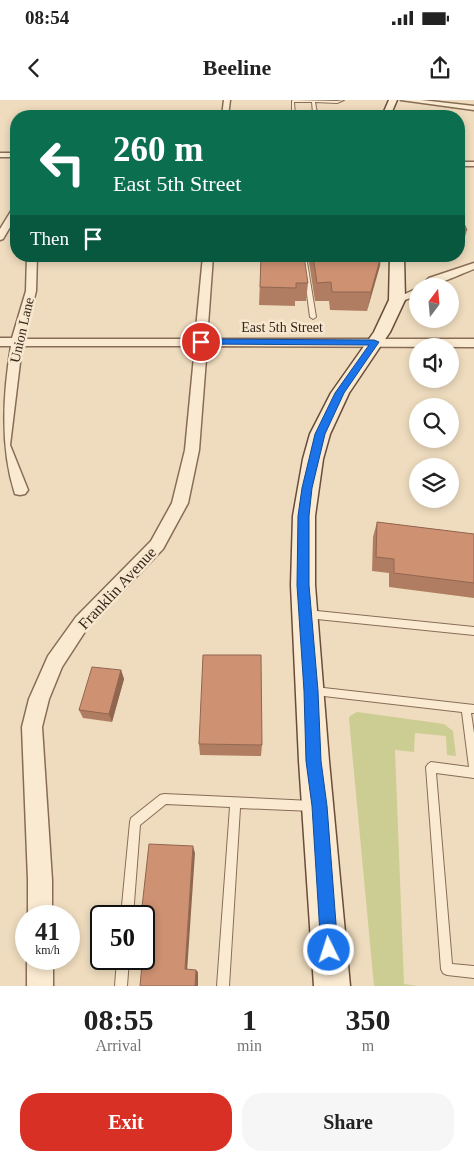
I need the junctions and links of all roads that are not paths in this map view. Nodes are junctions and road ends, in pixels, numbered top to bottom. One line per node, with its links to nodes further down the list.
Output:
1 (343, 100): 4 (lane)
2 (404, 100): 5 (street)
3 (293, 101): 4 (lane)
4 (313, 102): 6 (lane)
5 (474, 108)
6 (314, 110)
7 (10, 220): 8 (street)
8 (6, 227): 9 (street); 10 (street)
9 (10, 227)
10 (0, 237)
11 (32, 262): 21 (street, Union Lane)
12 (208, 262): 22 (street, Franklin Avenue)
13 (305, 262): 19 (lane)
14 (398, 262): 18 (main road)
15 (474, 266): 16 (street)
16 (439, 278)
17 (409, 295): 18 (street)
18 (397, 300): 23 (main road)
19 (313, 318)
20 (0, 342): 21 (street, East 5th Street)
21 (17, 342): 22 (street, East 5th Street); 25 (street, Union Lane)
22 (201, 342): 23 (street, East 5th Street); 33 (street, Franklin Avenue)
23 (374, 342): 24 (street, East 5th Street); 26 (main road)
24 (474, 343)
25 (20, 490)
26 (305, 614): 27 (lane); 28 (main road)
27 (474, 631)
28 (311, 691): 29 (lane); 32 (main road)
29 (470, 709): 30 (lane)
30 (474, 772): 37 (lane)
31 (235, 802): 32 (lane); 34 (lane); 40 (lane)
32 (319, 806): 41 (main road)
33 (40, 905)
34 (128, 905)
35 (40, 970): 38 (street)
36 (122, 970): 39 (lane)
37 (474, 972)
38 (40, 986)
39 (120, 986)
40 (223, 986)
41 (332, 986)

